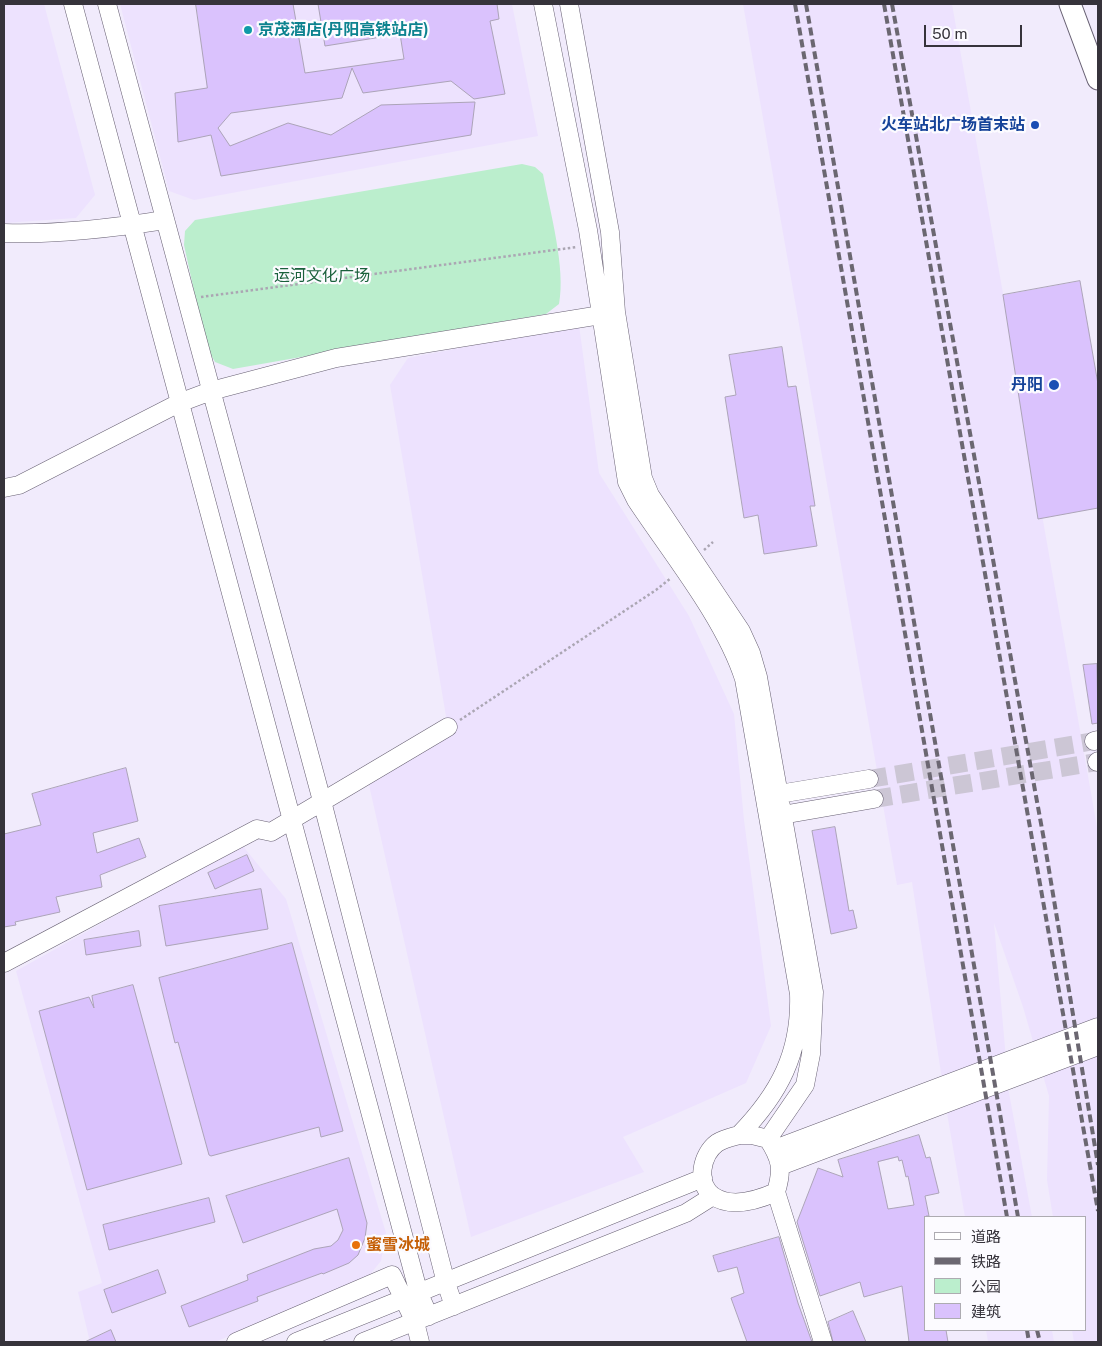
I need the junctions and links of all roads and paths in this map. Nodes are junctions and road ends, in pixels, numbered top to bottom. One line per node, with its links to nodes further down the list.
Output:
1 (73, 4): 8 (street)
2 (107, 4): 7 (street)
3 (543, 4): 10 (street)
4 (569, 4): 12 (street)
5 (1070, 4): 6 (main road)
6 (1098, 79)
7 (165, 220): 8 (street); 13 (street)
8 (132, 225): 9 (street); 14 (street)
9 (4, 233)
10 (591, 246): 11 (path); 12 (street)
11 (195, 298)
12 (609, 314): 13 (street); 17 (street)
13 (212, 391): 14 (street); 22 (street)
14 (179, 403): 15 (street); 24 (street)
15 (4, 488)
16 (713, 542): 17 (path)
17 (687, 564): 18 (path); 20 (street)
18 (448, 727): 22 (street)
19 (869, 779): 20 (street)
20 (772, 800): 23 (street); 28 (street)
21 (874, 800): 23 (street)
22 (322, 802): 24 (street); 33 (street)
23 (782, 815): 29 (street)
24 (290, 820): 25 (street); 34 (street)
25 (4, 963)
26 (1098, 1027): 29 (street)
27 (1098, 1046): 29 (street)
28 (739, 1135): 29 (street); 30 (street)
29 (774, 1151): 31 (street)
30 (703, 1178): 32 (street); 33 (street)
31 (776, 1192): 32 (street); 41 (street)
32 (713, 1196): 35 (street)
33 (446, 1284): 34 (street); 35 (street)
34 (412, 1297): 36 (street); 37 (street); 38 (street)
35 (454, 1306): 36 (street)
36 (422, 1319): 39 (street); 40 (street)
37 (298, 1341)
38 (236, 1342)
39 (363, 1342)
40 (420, 1342)
41 (823, 1342)

